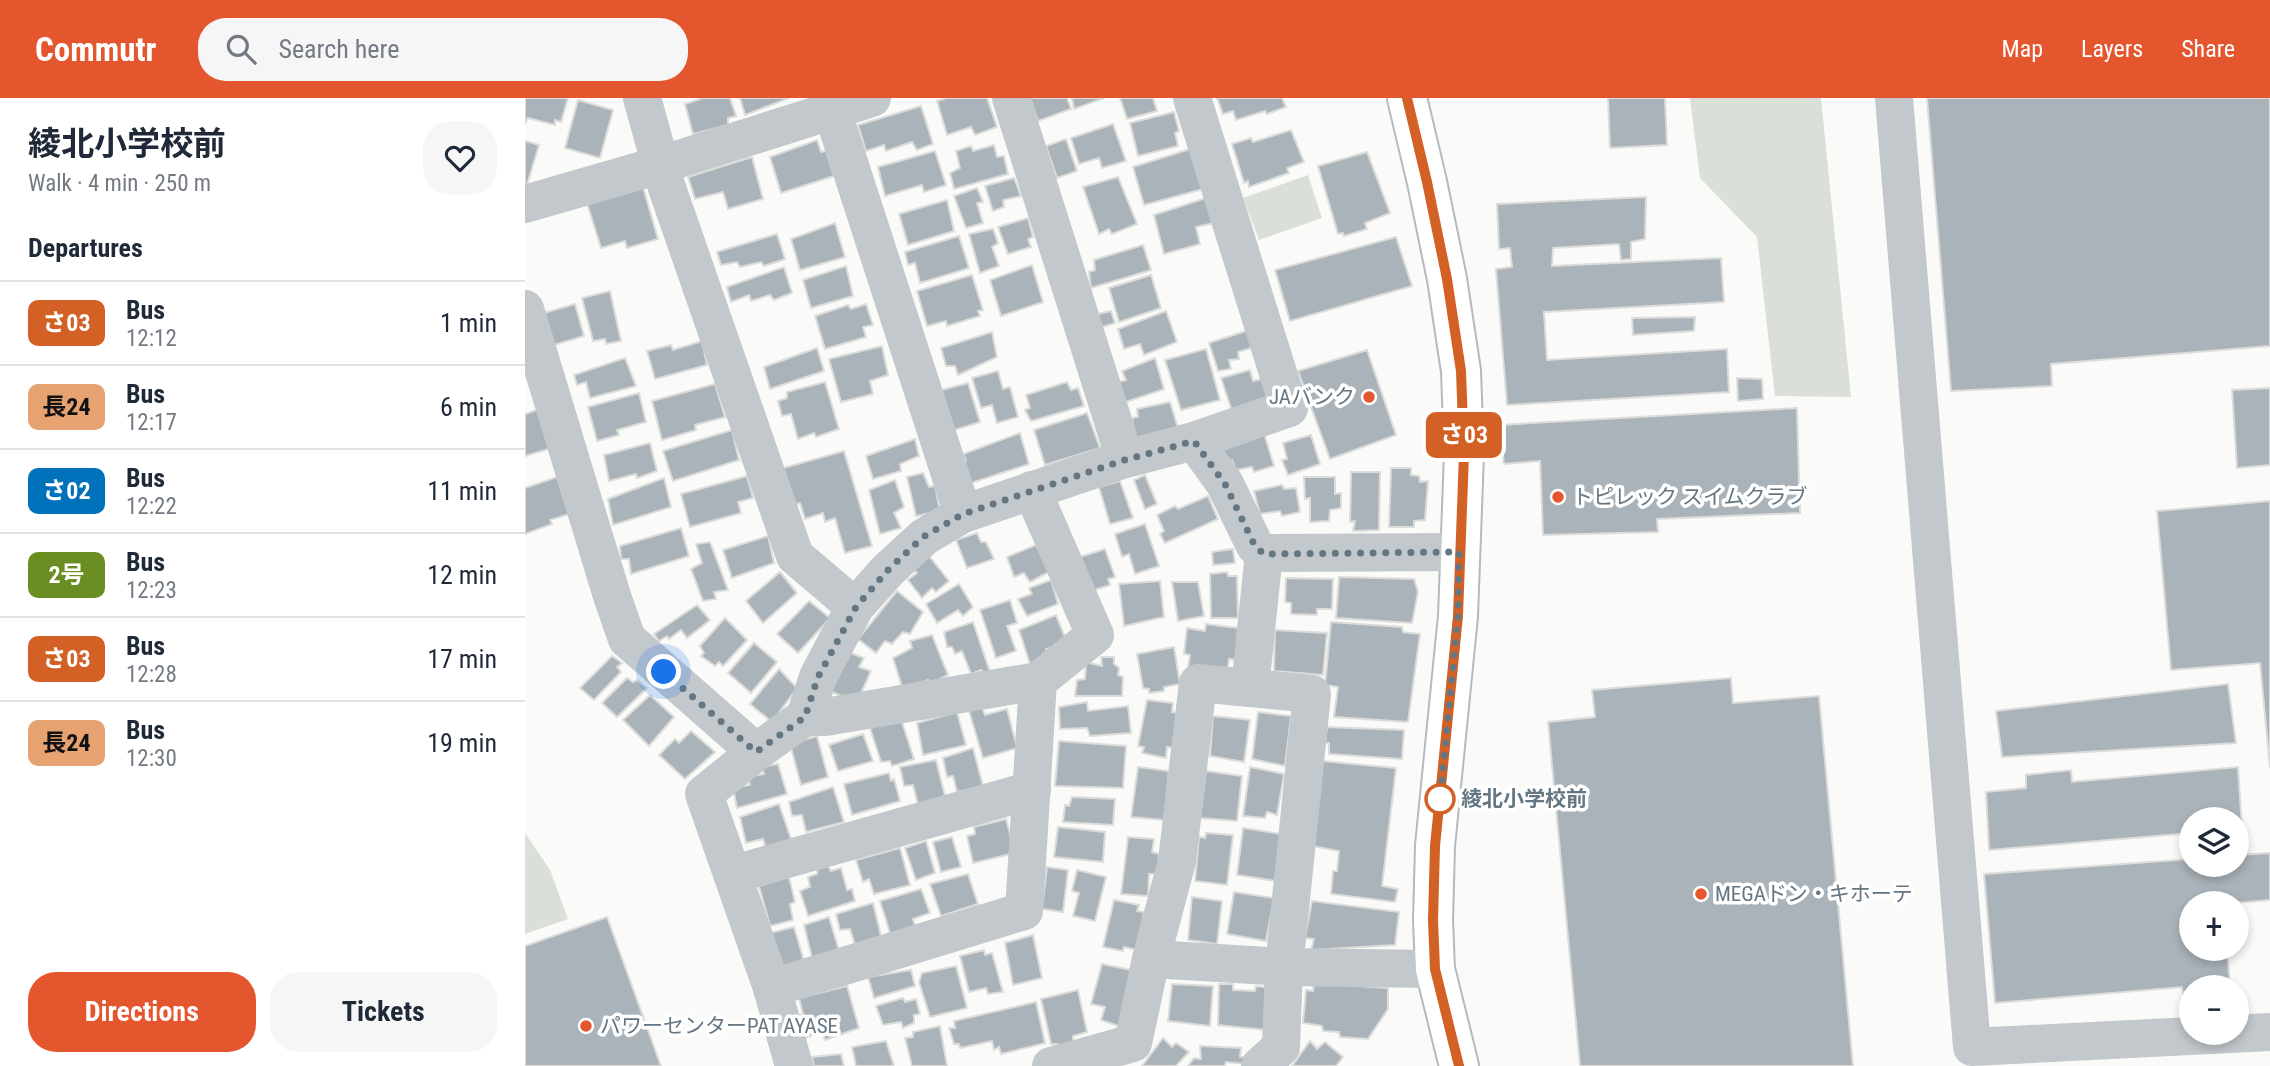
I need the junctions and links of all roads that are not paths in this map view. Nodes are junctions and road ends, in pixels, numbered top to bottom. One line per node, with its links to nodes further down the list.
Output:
1 (642, 98): 8 (street)
2 (872, 98): 7 (street)
3 (1011, 98): 13 (street)
4 (1192, 98): 12 (street)
5 (1407, 98): 16 (main road)
6 (1893, 98): 29 (street)
7 (830, 105): 8 (street); 15 (street)
8 (660, 165): 9 (street); 18 (street)
9 (525, 204)
10 (525, 309): 11 (street)
11 (536, 387): 22 (street)
12 (1194, 441): 13 (street); 17 (street)
13 (1125, 460): 14 (street)
14 (1032, 490): 15 (street); 19 (street)
15 (963, 514): 18 (street)
16 (1459, 552): 17 (street); 27 (main road)
17 (1264, 554): 20 (street)
18 (856, 607): 21 (street)
19 (1038, 681): 21 (street); 23 (street)
20 (1250, 688): 25 (street); 26 (street)
21 (805, 717): 22 (street)
22 (756, 752): 24 (street)
23 (1032, 790): 24 (street); 28 (street)
24 (734, 874): 28 (street)
25 (1151, 959): 26 (street); 31 (street)
26 (1285, 967): 27 (street); 32 (street)
27 (1435, 969): 33 (main road)
28 (772, 988): 30 (street)
29 (2270, 1032)
30 (794, 1066)
31 (1051, 1066)
32 (1260, 1066)
33 (1459, 1066)

